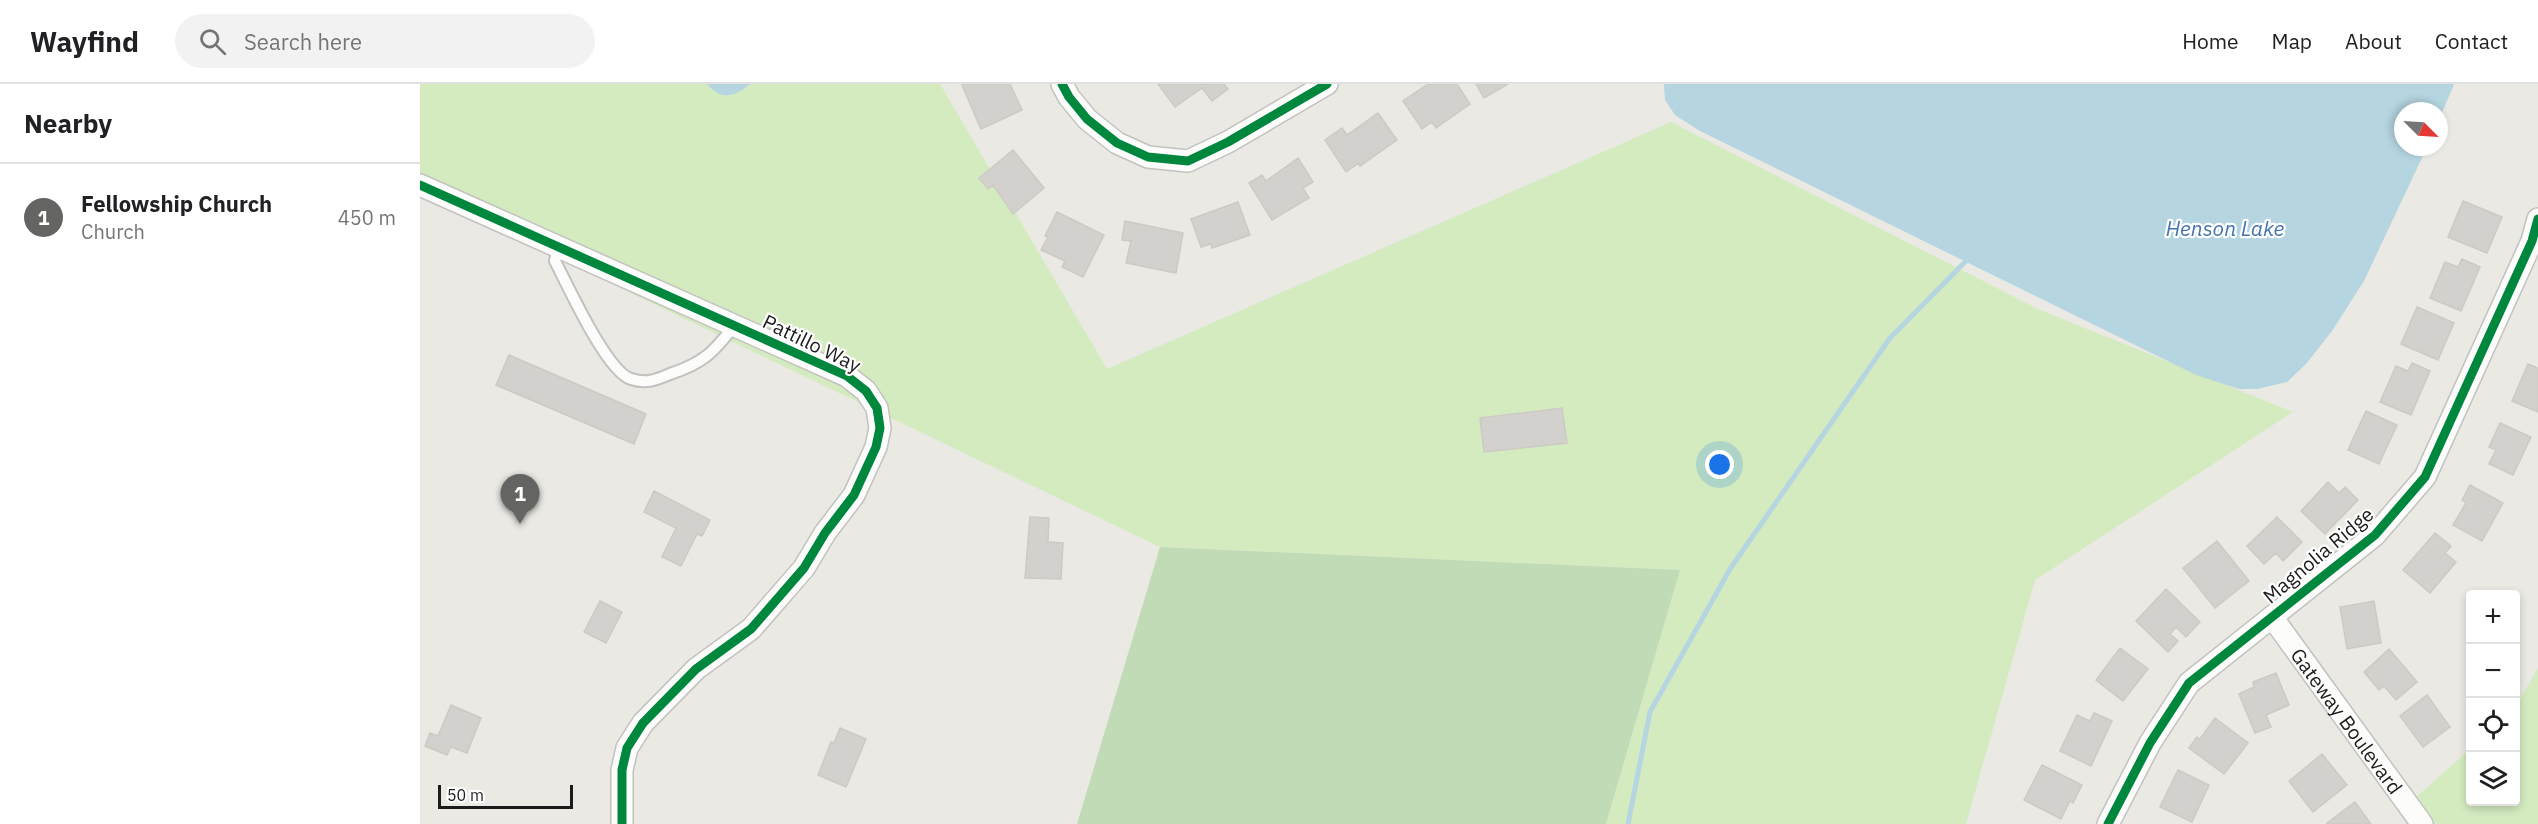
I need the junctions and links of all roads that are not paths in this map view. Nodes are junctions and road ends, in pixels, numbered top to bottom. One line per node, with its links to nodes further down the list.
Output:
1 (1062, 84): 2 (street)
2 (1327, 84)
3 (420, 185): 5 (street, Pattillo Way)
4 (2538, 219): 7 (street, Magnolia Ridge)
5 (558, 247): 6 (street, Pattillo Way); 6 (lane)
6 (734, 326): 8 (street, Pattillo Way)
7 (2272, 617): 9 (street, Magnolia Ridge); 10 (street, Gateway Boulevard)
8 (622, 824)
9 (2108, 824)
10 (2422, 824)

